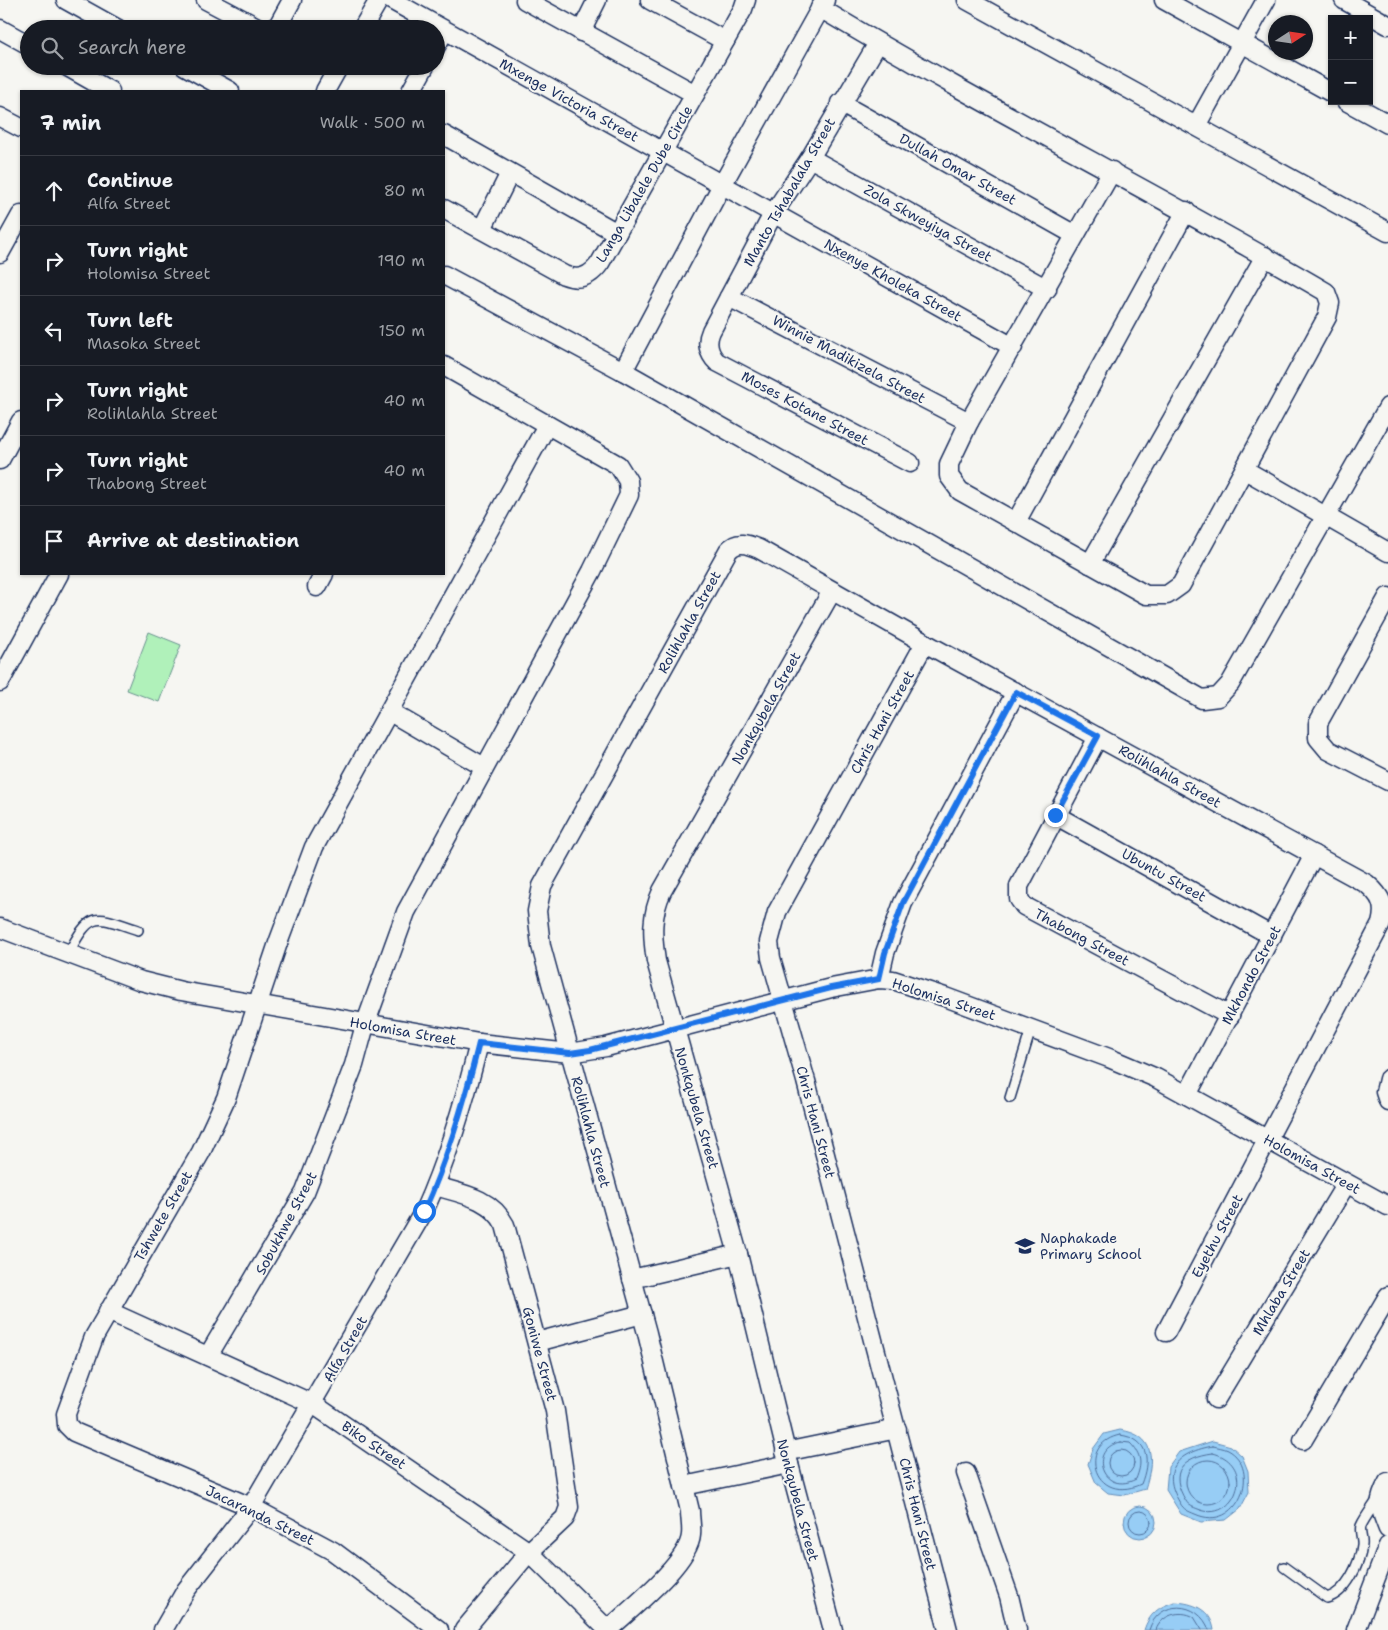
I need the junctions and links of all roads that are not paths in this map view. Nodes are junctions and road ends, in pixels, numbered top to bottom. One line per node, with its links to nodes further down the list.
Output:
1 (66, 0): 15 (street)
2 (206, 0): 16 (street)
3 (292, 0): 17 (street)
4 (378, 0): 18 (street)
5 (391, 0): 19 (street, Mxenge Victoria Street)
6 (525, 0): 22 (street)
7 (597, 0): 22 (street)
8 (650, 0): 24 (street)
9 (746, 0): 24 (street, Langa Libalele Dube Circle)
10 (967, 0): 42 (street)
11 (1164, 0): 27 (street)
12 (1266, 0): 27 (street)
13 (1344, 0): 20 (street)
14 (823, 4): 26 (street); 49 (street)
15 (102, 20)
16 (244, 20)
17 (281, 20)
18 (367, 20)
19 (416, 20)
20 (1388, 25)
21 (0, 29): 23 (street)
22 (581, 32): 37 (street)
23 (20, 40)
24 (725, 41): 37 (street, Langa Libalele Dube Circle)
25 (445, 42): 45 (street, Mxenge Victoria Street)
26 (878, 43): 38 (street, Manto Tshabalala Street); 47 (street)
27 (1242, 43): 36 (street); 42 (street)
28 (82, 75): 32 (street)
29 (201, 75): 33 (street)
30 (334, 75): 34 (street)
31 (420, 75): 35 (street)
32 (108, 90)
33 (228, 90)
34 (326, 90)
35 (412, 90)
36 (1328, 91)
37 (695, 94): 45 (street, Langa Libalele Dube Circle)
38 (840, 103): 46 (street, Manto Tshabalala Street); 57 (street, Dullah Omar Street)
39 (1353, 105): 41 (street)
40 (0, 117): 43 (street)
41 (1388, 124)
42 (1196, 126): 55 (street)
43 (20, 127)
44 (445, 136): 48 (street)
45 (664, 152): 49 (street, Mxenge Victoria Street); 56 (street, Langa Libalele Dube Circle)
46 (810, 158): 52 (street, Manto Tshabalala Street); 61 (street, Zola Skweyiya Street)
47 (1112, 171): 51 (street); 57 (street)
48 (510, 173): 54 (street); 56 (street)
49 (722, 185): 52 (street, Mxenge Victoria Street); 66 (street)
50 (445, 210): 54 (street, Langa Libalele Dube Circle)
51 (1186, 211): 59 (street); 75 (street)
52 (773, 214): 62 (street, Manto Tshabalala Street); 64 (street, Nxenye Kholeka Street)
53 (20, 217): 58 (street)
54 (482, 229): 56 (street, Langa Libalele Dube Circle)
55 (1388, 232)
56 (617, 233)
57 (1075, 235): 61 (street)
58 (0, 253)
59 (1265, 256): 73 (street); 77 (street)
60 (445, 276): 66 (street)
61 (1047, 289): 64 (street)
62 (729, 297): 63 (street, Manto Tshabalala Street); 68 (street, Winnie Madikizela Street)
63 (708, 346): 72 (street, Moses Kotane Street)
64 (1013, 347): 68 (street)
65 (445, 367): 70 (street, Sobukhwe Street)
66 (622, 370): 74 (street)
67 (1388, 407): 74 (street)
68 (969, 422): 75 (street)
69 (20, 423): 71 (street)
70 (547, 425): 84 (street, Tshwete Street); 86 (street, Sobukhwe Street)
71 (0, 460)
72 (910, 463)
73 (1245, 470): 74 (street); 77 (street)
74 (1327, 517): 76 (street)
75 (1016, 522): 77 (street)
76 (1388, 552)
77 (1090, 564)
78 (58, 575): 82 (street)
79 (832, 591): 81 (street, Rolihlahla Street); 99 (street, Nonkqubela Street); 102 (street, Rolihlahla Street)
80 (1388, 597): 87 (street)
81 (925, 643): 83 (street, Rolihlahla Street); 95 (street, Chris Hani Street)
82 (0, 682)
83 (1016, 692): 85 (street, Rolihlahla Street); 94 (street)
84 (390, 712): 86 (street); 96 (street, Tshwete Street)
85 (1098, 736): 88 (street, Thabong Street); 89 (street, Rolihlahla Street)
86 (484, 767): 98 (street, Sobukhwe Street)
87 (1388, 781)
88 (1055, 815): 92 (street, Ubuntu Street); 97 (street, Thabong Street)
89 (1314, 855): 92 (street, Mkhondo Street); 107 (street, Rolihlahla Street)
90 (0, 928): 93 (street, Holomisa Street)
91 (138, 930): 93 (lane)
92 (1272, 936): 97 (street, Mkhondo Street)
93 (68, 954): 96 (street, Holomisa Street)
94 (879, 979): 95 (street, Holomisa Street); 100 (street, Holomisa Street)
95 (784, 1000): 99 (street, Holomisa Street); 122 (street, Chris Hani Street)
96 (259, 1005): 98 (street, Holomisa Street); 114 (street, Tshwete Street)
97 (1230, 1016): 104 (street, Mkhondo Street)
98 (365, 1025): 101 (street, Holomisa Street); 118 (street, Sobukhwe Street)
99 (674, 1029): 102 (street, Holomisa Street); 111 (street, Nonkqubela Street)
100 (1031, 1029): 104 (street, Holomisa Street); 105 (lane)
101 (479, 1043): 102 (street, Holomisa Street); 109 (street, Alfa Street)
102 (570, 1053): 112 (street, Rolihlahla Street)
103 (1388, 1079): 106 (street)
104 (1187, 1095): 107 (street, Holomisa Street)
105 (1010, 1098)
106 (1388, 1101)
107 (1268, 1139): 108 (street, Holomisa Street); 116 (street, Eyethu Street)
108 (1346, 1184): 110 (street, Holomisa Street); 119 (street, Mhlaba Street)
109 (436, 1186): 117 (street, Goniwe Street); 120 (street, Alfa Street)
110 (1388, 1206)
111 (738, 1254): 112 (street); 124 (street, Nonkqubela Street)
112 (632, 1279): 115 (street, Rolihlahla Street)
113 (1388, 1296): 123 (street)
114 (108, 1310): 118 (street, Biko Street); 121 (street, Tshwete Street)
115 (642, 1314): 117 (street); 126 (street, Rolihlahla Street)
116 (1166, 1332)
117 (537, 1342): 131 (street, Goniwe Street)
118 (208, 1356): 120 (street, Biko Street)
119 (1216, 1399)
120 (313, 1404): 128 (street, Alfa Street); 131 (street, Biko Street)
121 (67, 1425): 128 (street, Jacaranda Street)
122 (897, 1429): 124 (street); 138 (street, Chris Hani Street)
123 (1303, 1440)
124 (787, 1458): 126 (street); 137 (street, Nonkqubela Street)
125 (966, 1473): 139 (street)
126 (684, 1486): 136 (street, Rolihlahla Street)
127 (1384, 1490): 129 (street); 132 (lane)
128 (251, 1508): 133 (street, Alfa Street); 134 (street, Jacaranda Street)
129 (1388, 1530)
130 (1388, 1546): 140 (street)
131 (530, 1552): 135 (street, Goniwe Street); 136 (street, Biko Street)
132 (1284, 1567)
133 (163, 1630)
134 (439, 1630)
135 (464, 1630)
136 (608, 1630)
137 (833, 1630)
138 (948, 1630)
139 (1017, 1630)
140 (1356, 1630)

